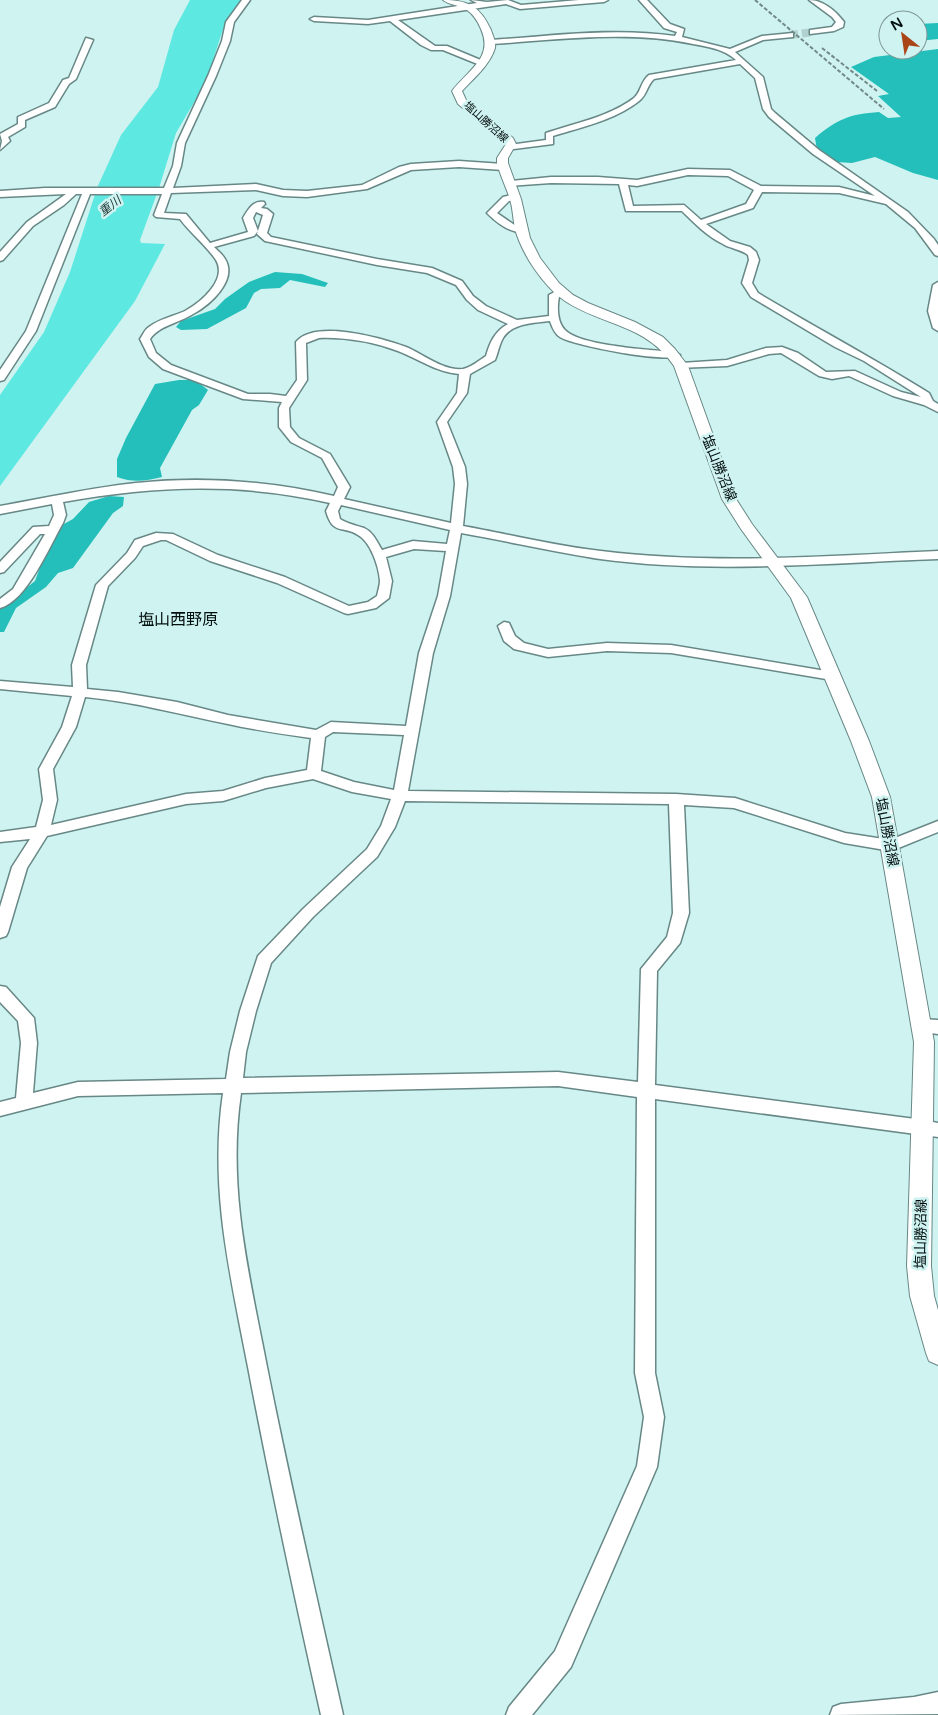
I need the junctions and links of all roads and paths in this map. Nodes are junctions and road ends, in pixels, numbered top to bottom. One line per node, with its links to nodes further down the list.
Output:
1 (246, 0): 24 (street)
2 (447, 0): 6 (main road)
3 (604, 0): 6 (street)
4 (644, 0): 11 (street)
5 (813, 0): 9 (street)
6 (471, 3): 8 (street); 13 (main road)
7 (314, 19): 8 (street)
8 (392, 19): 16 (street)
9 (813, 32)
10 (790, 35): 14 (street)
11 (678, 39): 13 (street); 14 (street)
12 (89, 40): 17 (street)
13 (491, 42): 16 (main road, 塩山勝沼線)
14 (730, 51): 15 (street)
15 (743, 60): 18 (street); 27 (street)
16 (480, 63): 18 (main road, 塩山勝沼線)
17 (0, 147)
18 (509, 148): 19 (main road, 塩山勝沼線)
19 (503, 167): 22 (main road, 塩山勝沼線); 24 (street)
20 (623, 182): 21 (street); 22 (street); 30 (street)
21 (759, 189): 27 (street); 30 (street)
22 (513, 190): 31 (main road, 塩山勝沼線); 31 (street)
23 (87, 191): 24 (street); 25 (street); 45 (street)
24 (168, 191): 34 (street)
25 (73, 192): 26 (street); 33 (street)
26 (0, 194)
27 (886, 201): 35 (street)
28 (264, 203): 29 (street)
29 (253, 209): 34 (street); 41 (street)
30 (700, 223): 47 (street)
31 (522, 230): 38 (main road, 塩山勝沼線)
32 (0, 240): 33 (street)
33 (15, 241): 36 (street)
34 (208, 246): 46 (street)
35 (938, 253)
36 (0, 258)
37 (938, 285): 39 (street)
38 (561, 292): 40 (street); 43 (main road, 塩山勝沼線)
39 (936, 300): 42 (street)
40 (554, 318): 41 (street); 43 (street)
41 (518, 324): 44 (street)
42 (938, 328)
43 (678, 361): 47 (street); 57 (main road, 塩山勝沼線)
44 (465, 372): 46 (street); 52 (street)
45 (0, 378)
46 (288, 400): 50 (street)
47 (928, 403): 48 (street)
48 (938, 409)
49 (57, 499): 50 (street); 51 (street); 53 (street)
50 (338, 500): 52 (street); 55 (street)
51 (0, 510)
52 (456, 528): 54 (street); 57 (street)
53 (53, 530): 58 (street); 59 (street)
54 (453, 548): 55 (street); 64 (street)
55 (378, 555): 63 (street)
56 (938, 555): 57 (street)
57 (774, 562): 61 (main road, 塩山勝沼線)
58 (0, 569)
59 (0, 604)
60 (504, 626): 61 (street)
61 (832, 676): 72 (main road, 塩山勝沼線)
62 (0, 685): 63 (street)
63 (80, 691): 65 (street); 70 (street)
64 (411, 731): 65 (street); 67 (street)
65 (318, 735): 66 (street)
66 (314, 774): 67 (street); 70 (street)
67 (400, 796): 68 (street); 76 (street)
68 (676, 798): 72 (street); 77 (street)
69 (938, 826): 72 (street)
70 (42, 832): 71 (street); 73 (street)
71 (0, 837)
72 (891, 846): 75 (main road, 塩山勝沼線)
73 (0, 932)
74 (0, 992): 78 (street)
75 (930, 1026): 80 (main road, 塩山勝沼線)
76 (234, 1085): 77 (street); 78 (street); 83 (street)
77 (646, 1090): 80 (street); 84 (street)
78 (24, 1102): 79 (street)
79 (0, 1109)
80 (931, 1128): 81 (main road, 塩山勝沼線)
81 (938, 1354)
82 (938, 1703): 85 (street)
83 (332, 1715)
84 (517, 1715)
85 (840, 1715)

